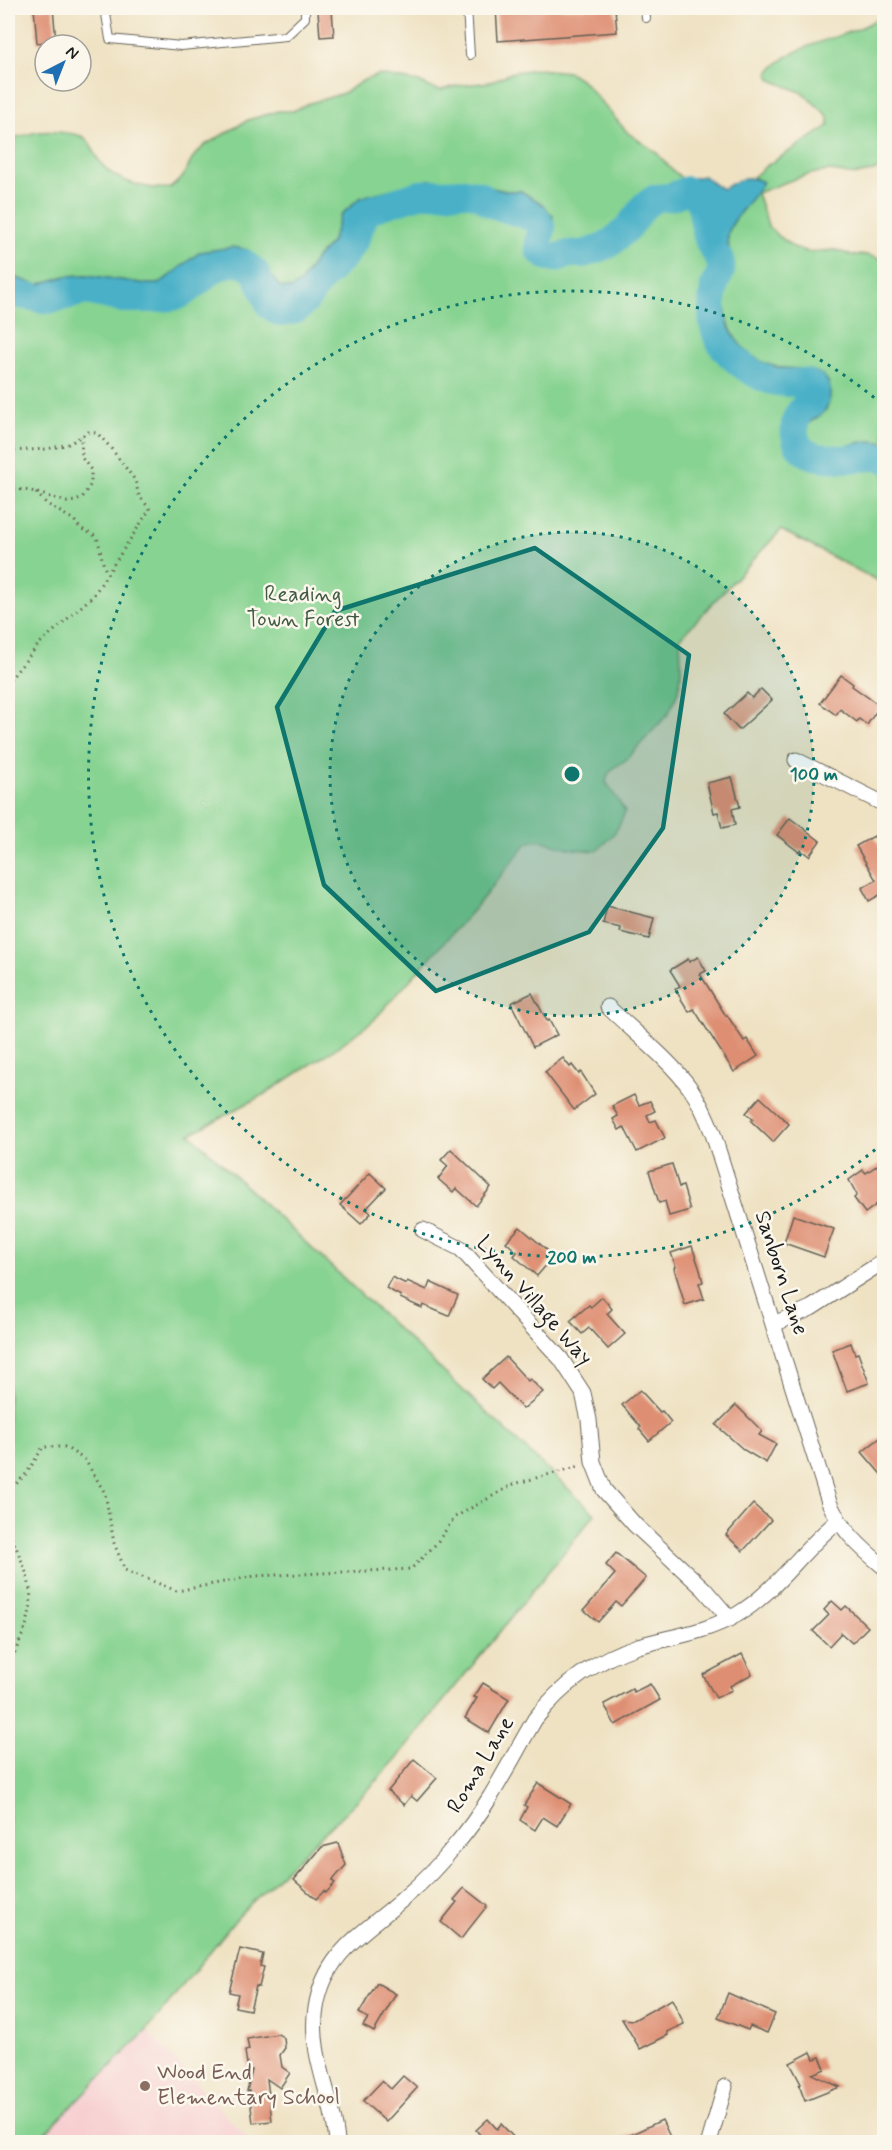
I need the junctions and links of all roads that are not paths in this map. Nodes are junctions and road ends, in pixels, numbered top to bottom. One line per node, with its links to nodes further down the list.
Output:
1 (105, 8): 2 (lane)
2 (305, 8)
3 (467, 8): 6 (lane)
4 (645, 8): 5 (lane)
5 (646, 18)
6 (470, 55)
7 (796, 760): 8 (street)
8 (885, 804)
9 (608, 1007): 12 (street, Sanborn Lane)
10 (423, 1230): 15 (street, Lynn Village Way)
11 (885, 1261): 12 (street)
12 (774, 1324): 13 (street, Sanborn Lane)
13 (838, 1521): 14 (street, Sanborn Lane); 15 (street, Roma Lane)
14 (885, 1567)
15 (730, 1619): 17 (street, Roma Lane)
16 (725, 2087): 18 (street)
17 (337, 2142)
18 (709, 2142)

